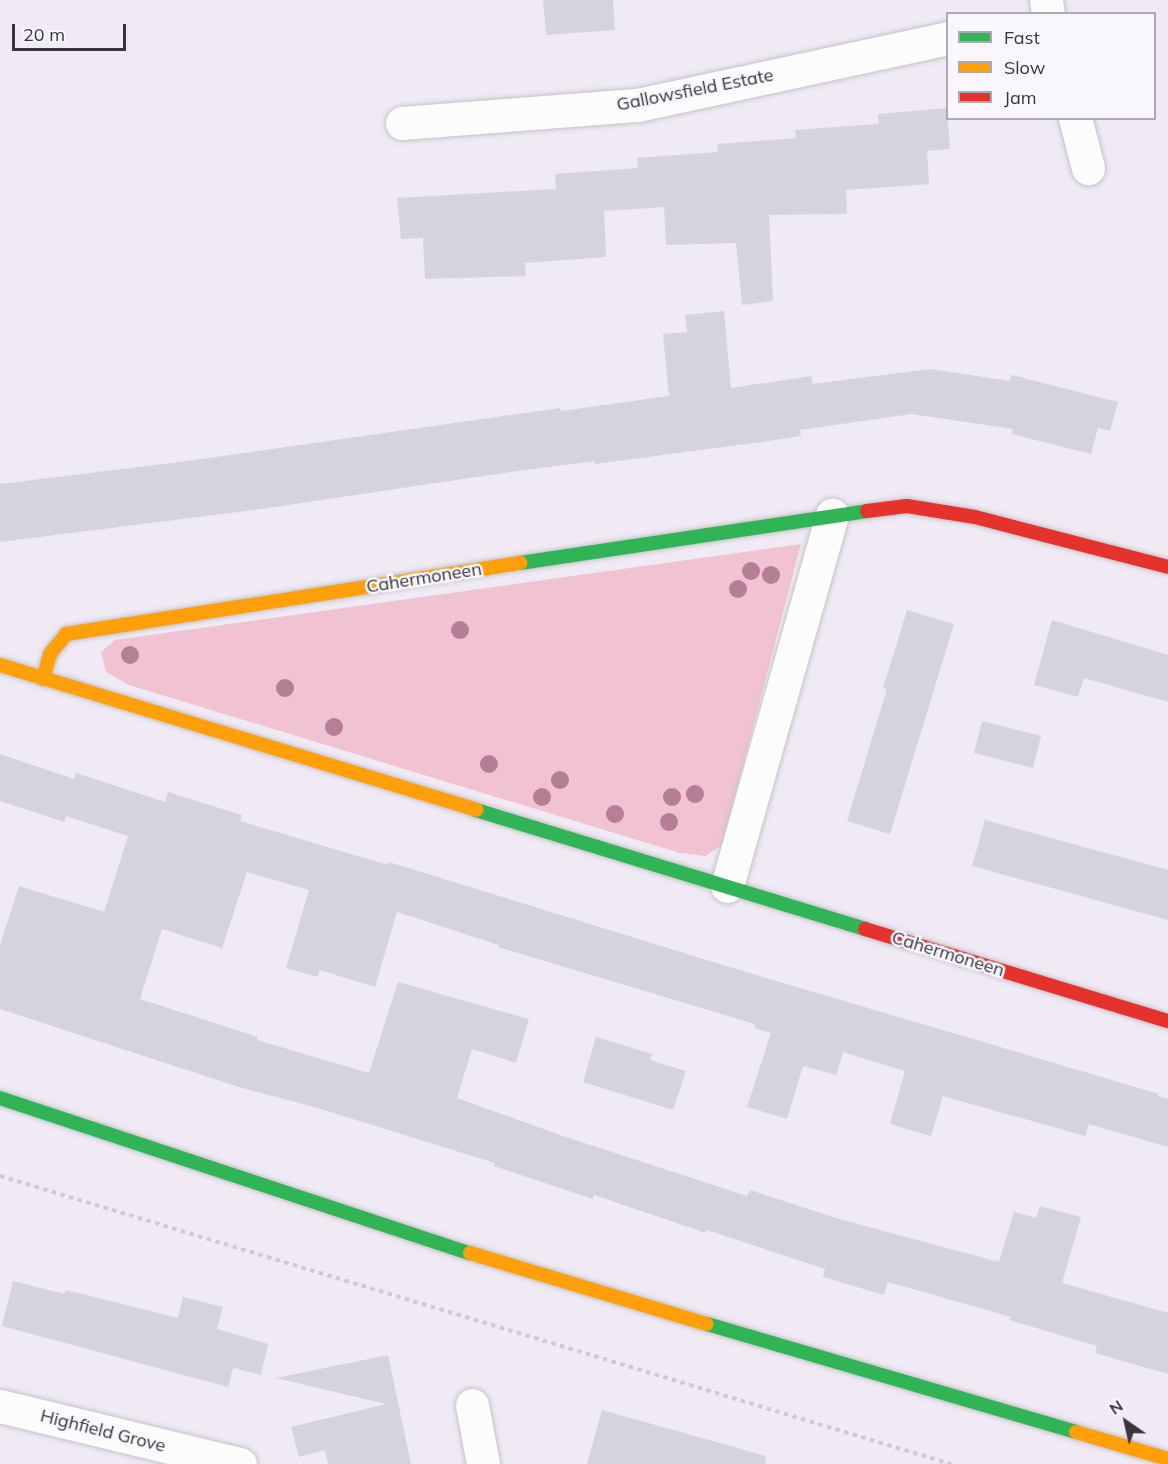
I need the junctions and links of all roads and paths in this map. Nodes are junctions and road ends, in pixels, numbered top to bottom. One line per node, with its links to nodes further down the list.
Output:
1 (946, 38): 3 (street, Gallowsfield Estate)
2 (1076, 120): 4 (street)
3 (402, 123)
4 (1088, 168)
5 (832, 515): 6 (street, Cahermoneen); 8 (street, Cahermoneen); 9 (street)
6 (1168, 567)
7 (0, 665): 8 (street, Cahermoneen)
8 (43, 679): 9 (street, Cahermoneen)
9 (727, 886): 10 (street, Cahermoneen)
10 (1168, 1021)
11 (0, 1098): 15 (street)
12 (0, 1176): 18 (path)
13 (472, 1405): 17 (street)
14 (0, 1406): 16 (street, Highfield Grove)
15 (1168, 1459)
16 (240, 1464)
17 (483, 1464)
18 (951, 1464)

